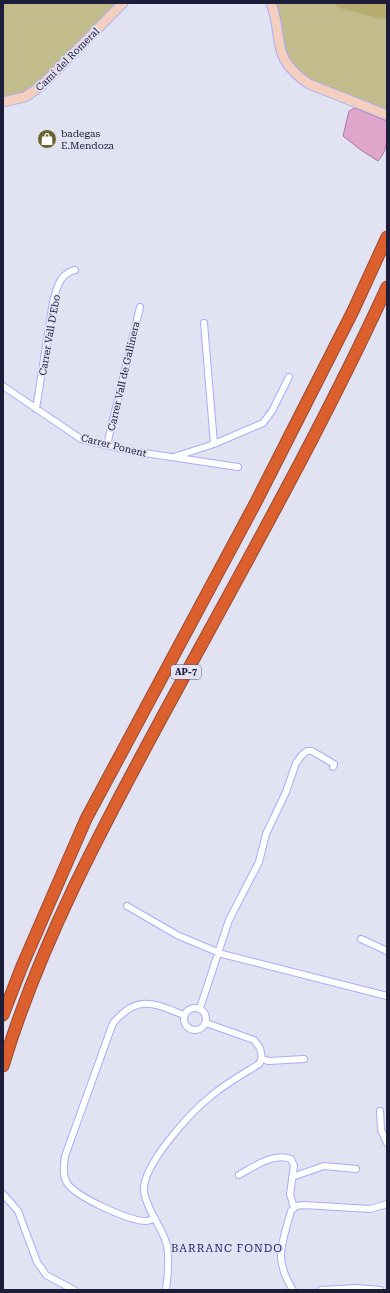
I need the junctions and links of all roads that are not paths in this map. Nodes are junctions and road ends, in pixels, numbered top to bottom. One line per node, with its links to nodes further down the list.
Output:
1 (123, 3): 3 (street, Camí del Romeral)
2 (271, 3): 4 (street)
3 (3, 102)
4 (387, 115)
5 (387, 237): 24 (highway, AP-7)
6 (75, 270): 12 (street, Carrer Vall D'Ebo)
7 (387, 287): 29 (highway, AP-7)
8 (140, 307): 14 (street, Carrer Vall de Gallinera)
9 (204, 323): 13 (street)
10 (289, 377): 13 (street)
11 (3, 386): 12 (street, Carrer Ponent)
12 (36, 409): 14 (street, Carrer Ponent)
13 (214, 444): 15 (street)
14 (107, 445): 15 (street, Carrer Ponent)
15 (172, 458): 16 (street, Carrer Ponent)
16 (238, 467)
17 (333, 767): 20 (street)
18 (127, 906): 20 (street)
19 (360, 939): 21 (street)
20 (218, 952): 22 (street); 23 (street)
21 (387, 952)
22 (387, 996)
23 (200, 1008): 25 (street); 26 (street)
24 (3, 1015)
25 (184, 1015): 26 (street); 38 (street)
26 (206, 1023): 27 (street)
27 (261, 1059): 28 (street); 38 (street)
28 (304, 1059)
29 (3, 1066)
30 (380, 1111): 31 (street)
31 (387, 1143)
32 (356, 1169): 34 (street)
33 (239, 1175): 34 (street)
34 (292, 1177): 37 (street)
35 (3, 1194): 39 (street)
36 (387, 1204): 37 (street)
37 (294, 1208): 41 (street)
38 (155, 1218): 40 (street)
39 (74, 1290)
40 (166, 1290)
41 (293, 1290)
42 (321, 1290): 43 (street)
43 (380, 1290)

